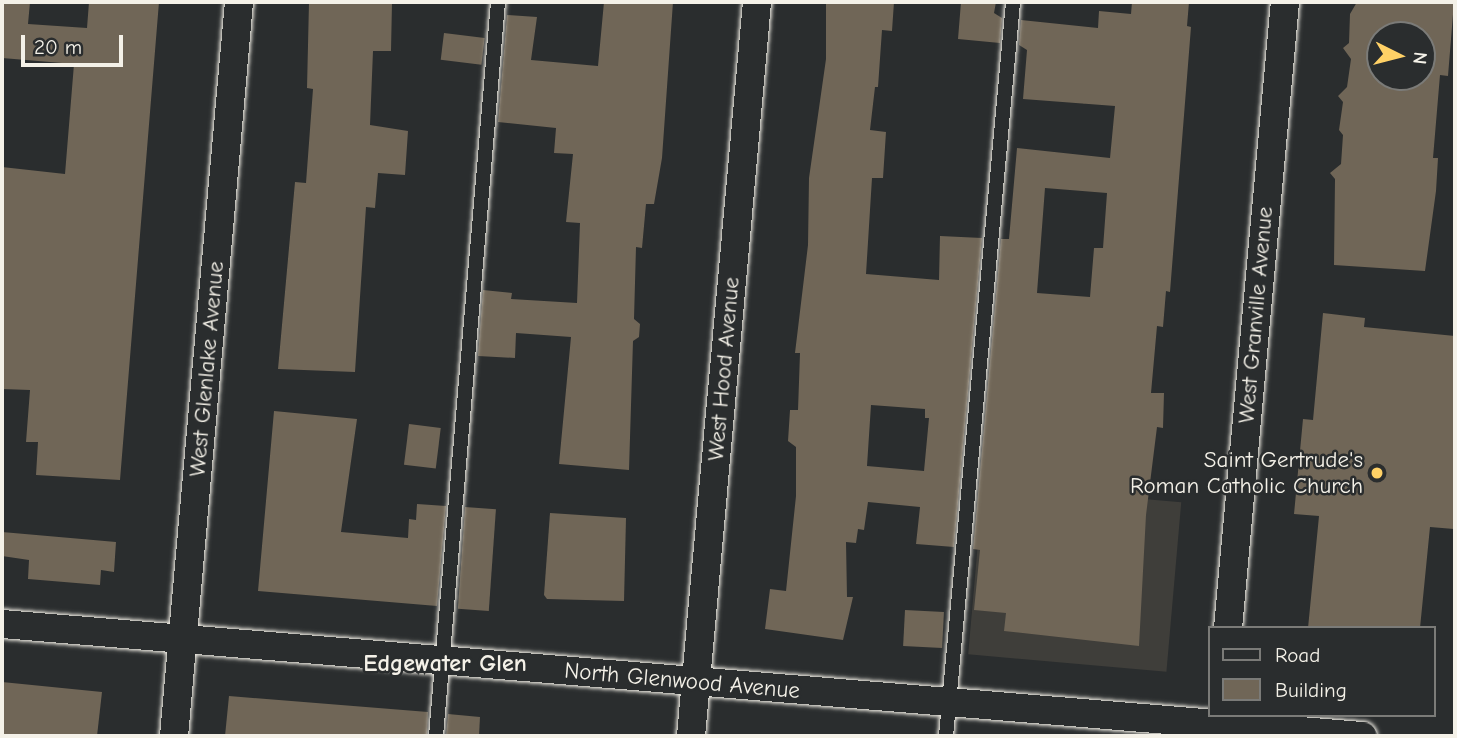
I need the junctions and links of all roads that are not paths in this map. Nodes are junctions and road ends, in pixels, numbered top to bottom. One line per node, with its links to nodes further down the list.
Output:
1 (239, 2): 8 (street, West Glenlake Avenue)
2 (498, 2): 9 (lane)
3 (757, 2): 10 (street, West Hood Avenue)
4 (1013, 2): 11 (lane)
5 (1285, 2): 7 (street, West Granville Avenue)
6 (2, 624): 8 (street, North Glenwood Avenue)
7 (1228, 626)
8 (183, 639): 9 (street, North Glenwood Avenue); 13 (street, West Glenlake Avenue)
9 (442, 661): 10 (street, North Glenwood Avenue); 14 (lane)
10 (696, 682): 11 (street, North Glenwood Avenue); 15 (street, West Hood Avenue)
11 (949, 704): 12 (street, North Glenwood Avenue); 16 (lane)
12 (1219, 726): 17 (street, North Glenwood Avenue)
13 (174, 736)
14 (436, 736)
15 (691, 736)
16 (946, 736)
17 (1362, 736)

